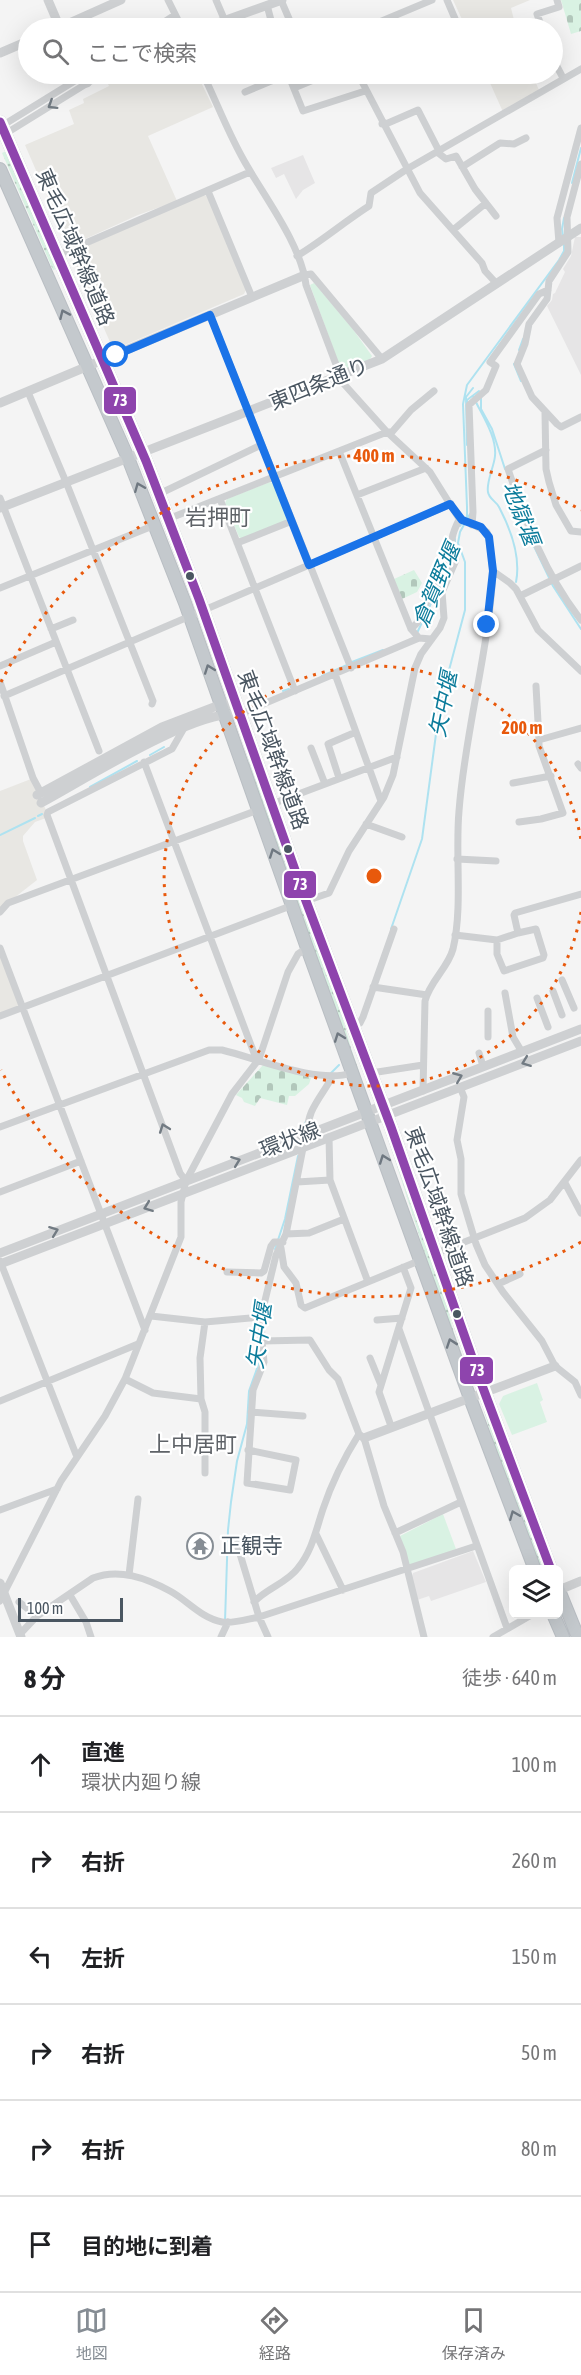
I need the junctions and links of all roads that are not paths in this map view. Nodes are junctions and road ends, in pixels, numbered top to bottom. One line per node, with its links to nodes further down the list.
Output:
1 (48, 0): 11 (street)
2 (121, 0): 12 (street)
3 (168, 0): 10 (street)
4 (216, 0): 15 (street)
5 (281, 0): 9 (street); 18 (street)
6 (432, 0): 19 (street)
7 (447, 0): 20 (street)
8 (557, 0): 21 (street)
9 (267, 5): 16 (street); 17 (street)
10 (175, 15): 13 (street); 14 (street)
11 (55, 18)
12 (81, 18)
13 (170, 18)
14 (177, 18)
15 (224, 18)
16 (233, 18)
17 (270, 18)
18 (289, 18)
19 (389, 18)
20 (455, 18)
21 (538, 18)
22 (18, 45): 23 (street)
23 (0, 53)
24 (581, 69): 25 (street)
25 (563, 79)
26 (73, 84): 38 (street)
27 (208, 84): 45 (street)
28 (264, 84): 35 (street)
29 (292, 84): 33 (street)
30 (304, 84): 33 (street)
31 (362, 84): 34 (street)
32 (555, 84): 40 (street)
33 (294, 88): 34 (street)
34 (365, 91): 36 (street)
35 (245, 92)
36 (382, 123): 40 (street); 44 (street)
37 (581, 128): 51 (street)
38 (1, 129): 52 (highway, 東毛広域幹線道路)
39 (526, 138): 42 (street)
40 (438, 152): 42 (street); 44 (street)
41 (581, 164): 51 (street)
42 (462, 167): 47 (street)
43 (0, 169): 61 (highway, 東毛広域幹線道路, one-way to 43)
44 (407, 169): 50 (street); 53 (street)
45 (250, 172): 46 (street); 53 (street)
46 (208, 191): 52 (street); 57 (street)
47 (486, 203): 48 (street); 50 (street)
48 (496, 216)
49 (581, 228): 51 (street, 東四条通り)
50 (453, 230): 55 (street)
51 (562, 241): 55 (street, 東四条通り); 56 (street)
52 (58, 255): 60 (highway, 東毛広域幹線道路)
53 (297, 256): 54 (street)
54 (305, 275): 57 (street); 59 (street); 62 (street)
55 (497, 284): 59 (street, 東四条通り)
56 (548, 290): 67 (street); 87 (street)
57 (252, 297): 58 (street)
58 (210, 315): 60 (street); 66 (street)
59 (382, 359): 62 (street, 東四条通り)
60 (103, 361): 61 (street); 72 (highway, 東毛広域幹線道路)
61 (88, 367): 64 (street); 74 (highway, 東毛広域幹線道路)
62 (340, 376): 66 (street, 東四条通り); 69 (street)
63 (434, 391): 69 (street)
64 (28, 392): 65 (street); 77 (street)
65 (0, 403)
66 (248, 413): 70 (street); 72 (street, 東四条通り)
67 (545, 413): 68 (street); 71 (street)
68 (581, 417)
69 (387, 432): 73 (street); 75 (street)
70 (261, 445): 76 (street); 78 (street)
71 (546, 450): 88 (street); 97 (street)
72 (142, 452): 74 (street, 東四条通り); 78 (highway, 東毛広域幹線道路)
73 (339, 452): 76 (street); 79 (street)
74 (128, 458): 77 (street, 東四条通り); 86 (highway, 東毛広域幹線道路, one-way to 74)
75 (426, 468): 79 (street); 82 (street)
76 (274, 477): 80 (street); 85 (street)
77 (66, 482): 81 (street, 東四条通り); 91 (street)
78 (159, 494): 84 (highway, 東毛広域幹線道路)
79 (357, 495): 89 (street)
80 (220, 499): 84 (street); 90 (street)
81 (1, 504): 96 (street)
82 (450, 504): 83 (street); 89 (street)
83 (460, 518): 87 (street); 92 (street)
84 (168, 519): 101 (highway, 東毛広域幹線道路)
85 (292, 521): 90 (street); 93 (street)
86 (155, 525): 91 (street); 103 (highway, 東毛広域幹線道路)
87 (472, 525): 95 (street)
88 (581, 532)
89 (373, 537): 93 (street); 106 (street)
90 (237, 543): 99 (street)
91 (93, 550): 96 (street); 109 (street)
92 (453, 553): 106 (street); 107 (street)
93 (309, 565): 99 (street); 111 (street)
94 (581, 566): 97 (street)
95 (493, 571): 100 (street); 143 (street)
96 (30, 576): 98 (street); 105 (street)
97 (553, 580): 100 (street); 102 (street)
98 (0, 588)
99 (255, 588): 101 (street); 117 (street)
100 (520, 596): 113 (street)
101 (203, 610): 103 (street); 121 (highway, 東毛広域幹線道路)
102 (579, 614)
103 (190, 616): 109 (street); 120 (highway, 東毛広域幹線道路, one-way to 103)
104 (73, 620): 105 (street)
105 (51, 629): 108 (street)
106 (415, 634): 107 (street); 111 (street)
107 (431, 639): 128 (street)
108 (56, 642): 110 (street); 112 (street)
109 (130, 642): 112 (street); 119 (street)
110 (0, 666)
111 (351, 668): 114 (street)
112 (66, 669): 118 (street); 127 (street)
113 (581, 671)
114 (335, 674): 117 (street); 124 (street)
115 (0, 682): 118 (street)
116 (536, 686): 125 (street)
117 (295, 692): 121 (street)
118 (4, 696): 135 (street)
119 (152, 704)
120 (223, 708): 121 (street); 122 (street); 135 (street); 138 (highway, 東毛広域幹線道路)
121 (238, 709): 137 (highway, 東毛広域幹線道路)
122 (184, 728): 129 (street); 135 (street)
123 (581, 728): 125 (street)
124 (356, 732): 130 (street); 132 (street)
125 (539, 740): 131 (street)
126 (311, 748): 134 (street)
127 (99, 751)
128 (397, 757): 130 (street); 136 (street)
129 (144, 762): 142 (street); 145 (street)
130 (368, 767): 132 (street); 136 (street)
131 (551, 776): 133 (street); 139 (street)
132 (339, 778): 134 (street)
133 (513, 783)
134 (325, 784): 137 (street)
135 (40, 797)
136 (381, 801): 140 (street)
137 (272, 804): 147 (highway, 東毛広域幹線道路)
138 (258, 810): 142 (street); 148 (highway, 東毛広域幹線道路, one-way to 138)
139 (519, 822)
140 (366, 824): 141 (street); 147 (street)
141 (402, 837)
142 (174, 842): 145 (street); 153 (street)
143 (457, 859): 144 (street); 152 (street)
144 (496, 861)
145 (71, 879): 149 (street); 157 (street)
146 (581, 894): 151 (street)
147 (306, 901): 169 (highway, 東毛広域幹線道路)
148 (292, 905): 153 (street); 156 (highway, 東毛広域幹線道路)
149 (0, 912)
150 (394, 929): 159 (street)
151 (518, 933): 154 (street); 154 (street)
152 (455, 935): 154 (street); 162 (street)
153 (210, 938): 157 (street); 176 (street)
154 (497, 940)
155 (0, 948): 164 (street)
156 (307, 948): 176 (street); 180 (highway, 東毛広域幹線道路, one-way to 156)
157 (108, 976): 164 (street); 179 (street)
158 (562, 980): 165 (street)
159 (373, 987): 162 (street); 169 (street)
160 (553, 991): 167 (street)
161 (505, 993): 174 (street)
162 (427, 995): 177 (street)
163 (537, 998): 170 (street)
164 (22, 1007): 168 (street); 185 (street)
165 (574, 1008)
166 (488, 1011): 172 (street)
167 (562, 1015)
168 (0, 1016)
169 (354, 1026): 181 (highway, 東毛広域幹線道路)
170 (548, 1027)
171 (581, 1029): 174 (street, 環状線)
172 (489, 1037)
173 (581, 1041): 183 (street, 環状線, one-way to 183)
174 (522, 1052): 178 (street, 環状線)
175 (479, 1053): 178 (street)
176 (259, 1059): 179 (street); 182 (street); 195 (street)
177 (423, 1065): 181 (street); 184 (street)
178 (483, 1066): 184 (street, 環状線, one-way to 178)
179 (145, 1073): 185 (street); 195 (street, one-way to 179)
180 (352, 1073): 182 (street); 187 (highway, 東毛広域幹線道路)
181 (371, 1073): 186 (highway, 東毛広域幹線道路)
182 (332, 1077): 189 (street)
183 (460, 1087): 186 (street, 環状線); 205 (street)
184 (423, 1091): 186 (street, 環状線)
185 (60, 1104): 188 (street); 193 (street)
186 (384, 1111): 187 (street, 環状線); 208 (highway, 東毛広域幹線道路)
187 (368, 1116): 189 (street, 環状線); 190 (street, 環状線); 209 (highway, 東毛広域幹線道路, one-way to 187)
188 (0, 1126)
189 (309, 1133): 195 (street, 環状線, one-way to 189)
190 (329, 1137): 191 (street, 環状線); 194 (street)
191 (303, 1148): 196 (street); 199 (street, 環状線)
192 (581, 1160): 197 (street)
193 (81, 1161): 198 (street); 200 (street)
194 (330, 1180): 196 (street); 202 (street)
195 (186, 1181): 199 (street); 200 (street, 環状線)
196 (297, 1182): 204 (street)
197 (565, 1183): 201 (street); 205 (street)
198 (0, 1192)
199 (182, 1195): 203 (street, 環状線, one-way to 203); 216 (street)
200 (100, 1213): 203 (street); 207 (street, 環状線, one-way to 200)
201 (581, 1213)
202 (344, 1219): 204 (street); 214 (street)
203 (104, 1224): 210 (street, 環状線); 222 (street)
204 (286, 1234): 206 (street)
205 (475, 1239): 208 (street); 215 (street)
206 (280, 1244): 212 (street); 214 (street); 217 (street)
207 (0, 1253)
208 (434, 1254): 231 (highway, 東毛広域幹線道路)
209 (421, 1260): 211 (street); 233 (highway, 東毛広域幹線道路, one-way to 209)
210 (0, 1263): 228 (street)
211 (403, 1267): 214 (street); 218 (street)
212 (227, 1272)
213 (520, 1274): 215 (street)
214 (368, 1282)
215 (498, 1284): 226 (street)
216 (151, 1316): 220 (street); 222 (street)
217 (259, 1317): 220 (street); 223 (street)
218 (402, 1318): 219 (street); 221 (street)
219 (377, 1320)
220 (205, 1322): 234 (street)
221 (399, 1329): 230 (street); 237 (street)
222 (145, 1330): 224 (street)
223 (262, 1341): 236 (street); 240 (street)
224 (138, 1344): 227 (street); 228 (street)
225 (370, 1358): 230 (street)
226 (555, 1366): 229 (street); 231 (street)
227 (125, 1379): 234 (street); 242 (street)
228 (47, 1381): 235 (street); 242 (street)
229 (578, 1381): 232 (street)
230 (381, 1385): 239 (street)
231 (484, 1393): 233 (street); 253 (highway, 東毛広域幹線道路)
232 (581, 1395)
233 (470, 1398): 237 (street); 252 (highway, 東毛広域幹線道路, one-way to 233)
234 (201, 1399): 243 (street)
235 (0, 1401)
236 (251, 1413): 238 (street); 241 (street)
237 (428, 1413): 239 (street); 246 (street)
238 (303, 1416)
239 (392, 1426): 240 (street)
240 (361, 1436): 248 (street); 249 (street)
241 (248, 1450): 241 (street)
242 (77, 1457): 244 (street)
243 (206, 1473)
244 (57, 1489): 247 (street); 261 (street)
245 (138, 1499): 255 (street)
246 (461, 1502): 248 (street); 251 (street)
247 (0, 1510)
248 (395, 1533): 254 (street)
249 (316, 1534): 259 (street); 264 (street)
250 (237, 1544): 264 (street)
251 (476, 1546): 254 (street); 270 (street)
252 (533, 1565)
253 (549, 1565)
254 (406, 1570): 259 (street); 275 (street)
255 (129, 1575): 260 (street); 269 (street)
256 (581, 1581): 258 (street)
257 (0, 1583): 261 (street)
258 (563, 1588)
259 (344, 1590): 266 (street)
260 (70, 1595): 265 (street); 272 (street)
261 (2, 1597): 271 (street)
262 (563, 1599): 278 (highway)
263 (20, 1602): 265 (street)
264 (254, 1602): 266 (street)
265 (37, 1616): 271 (street)
266 (259, 1617): 269 (street); 274 (street)
267 (524, 1619): 270 (street)
268 (555, 1619): 277 (highway)
269 (228, 1622): 273 (street)
270 (507, 1628): 276 (street)
271 (21, 1636)
272 (91, 1637)
273 (221, 1637)
274 (268, 1637)
275 (424, 1637)
276 (493, 1637)
277 (562, 1637)
278 (578, 1637)

